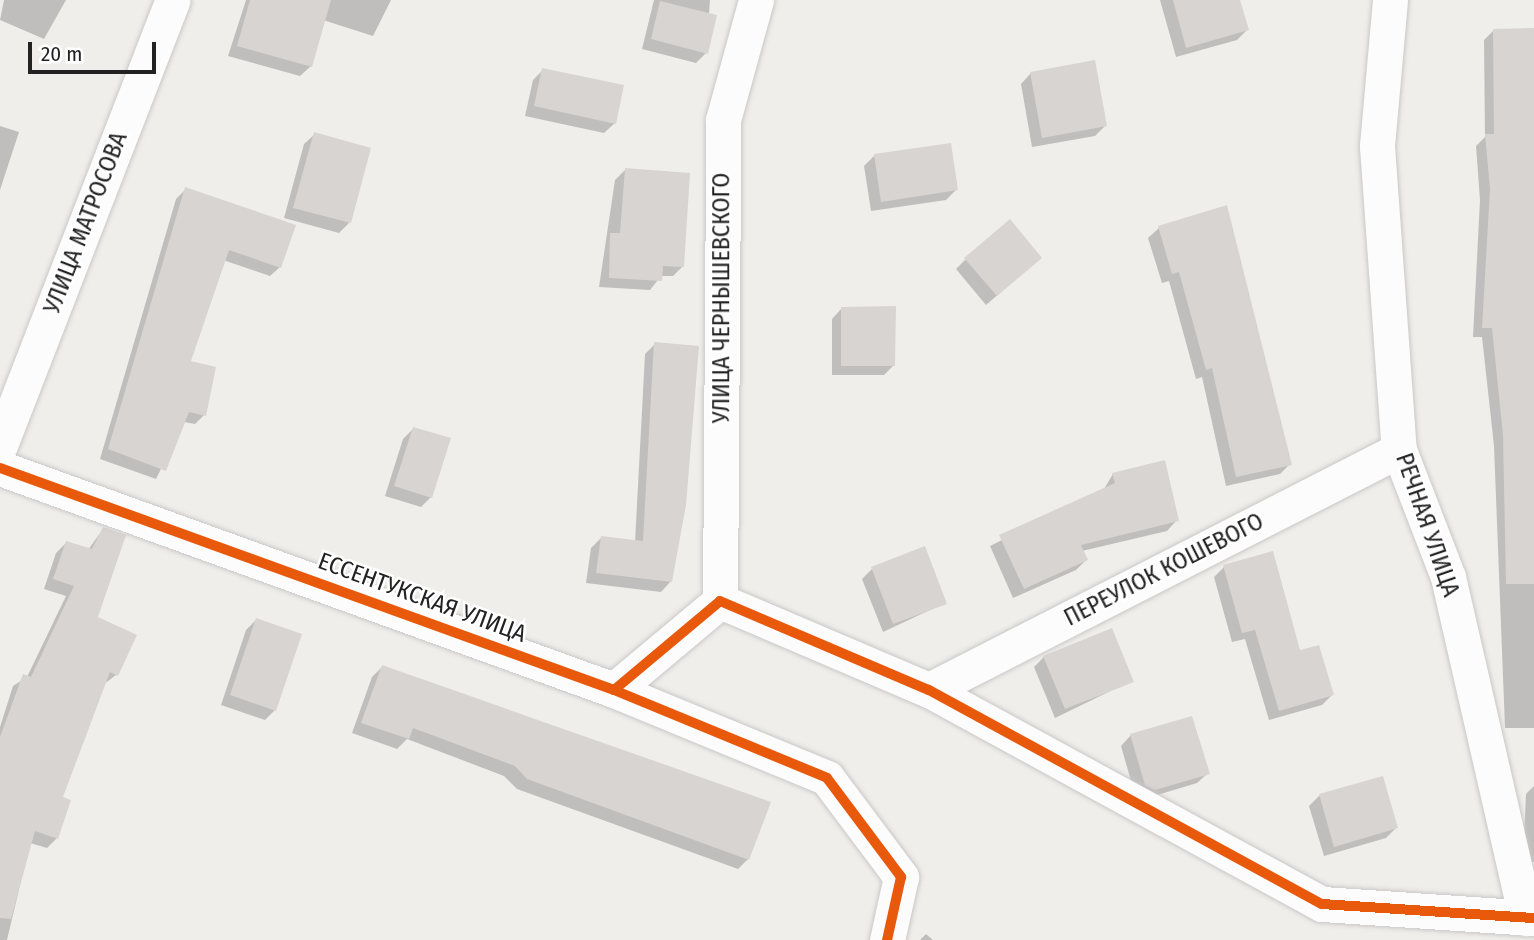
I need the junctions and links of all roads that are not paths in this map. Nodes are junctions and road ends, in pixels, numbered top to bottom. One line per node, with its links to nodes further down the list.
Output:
1 (173, 0): 4 (street, УЛИЦА МАТРОСОВА)
2 (756, 0): 7 (street, УЛИЦА ЧЕРНЫШЕВСКОГО)
3 (1390, 0): 5 (street, РЕЧНАЯ УЛИЦА)
4 (0, 445)
5 (1399, 450): 9 (street, ПЕРЕУЛОК КОШЕВОГО); 10 (street, РЕЧНАЯ УЛИЦА)
6 (0, 468): 8 (street, ЕССЕНТУКСКАЯ УЛИЦА)
7 (720, 601): 8 (street); 9 (street)
8 (614, 690): 11 (street, ЕССЕНТУКСКАЯ УЛИЦА)
9 (929, 690): 10 (street)
10 (1530, 918)
11 (887, 940)

